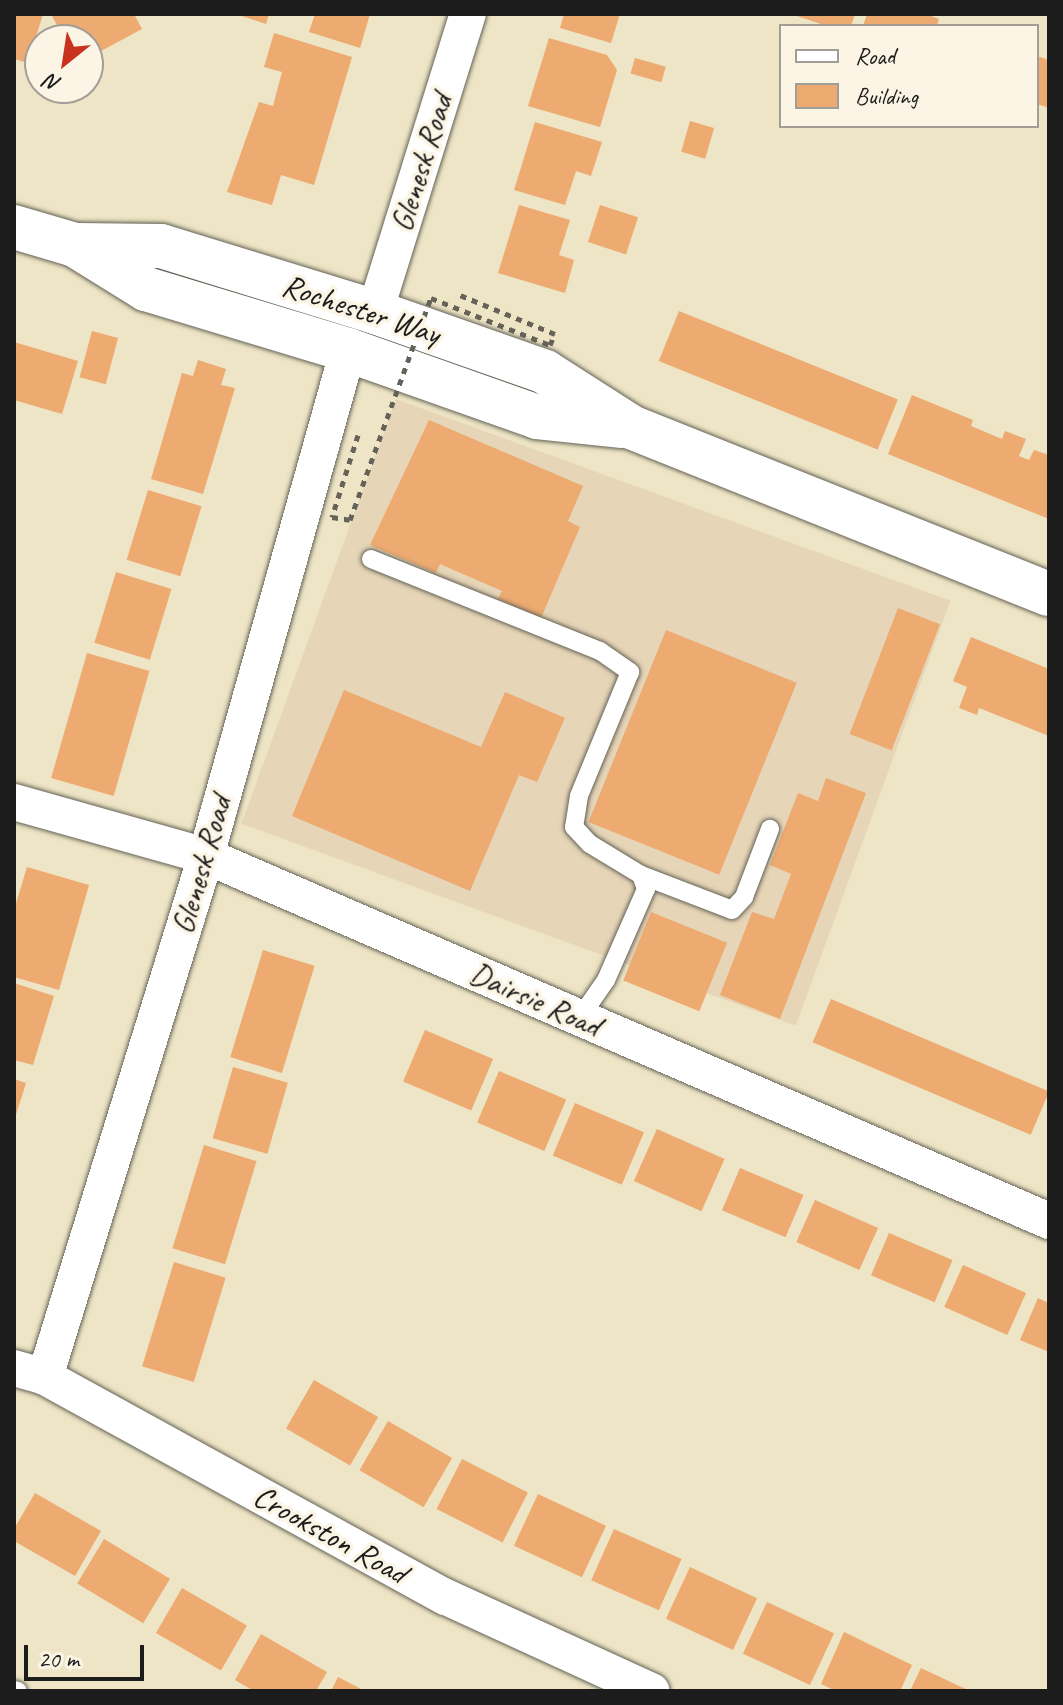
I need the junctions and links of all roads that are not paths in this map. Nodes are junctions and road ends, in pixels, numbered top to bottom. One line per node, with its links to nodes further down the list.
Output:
1 (468, 14): 4 (street, Glenesk Road)
2 (14, 227): 3 (street, Rochester Way)
3 (75, 245): 4 (street, Rochester Way); 5 (street, Rochester Way)
4 (375, 312): 6 (street, Rochester Way)
5 (348, 350): 6 (street, Rochester Way); 11 (street, Glenesk Road)
6 (631, 427): 8 (street, Rochester Way)
7 (371, 559): 12 (lane)
8 (1049, 594)
9 (14, 802): 11 (street, Dairsie Road)
10 (770, 829): 12 (lane)
11 (206, 856): 13 (street, Dairsie Road); 15 (street, Glenesk Road)
12 (641, 875): 13 (lane)
13 (579, 1019): 14 (street, Dairsie Road)
14 (1049, 1221)
15 (29, 1373): 16 (street, Crookston Road)
16 (651, 1691)

